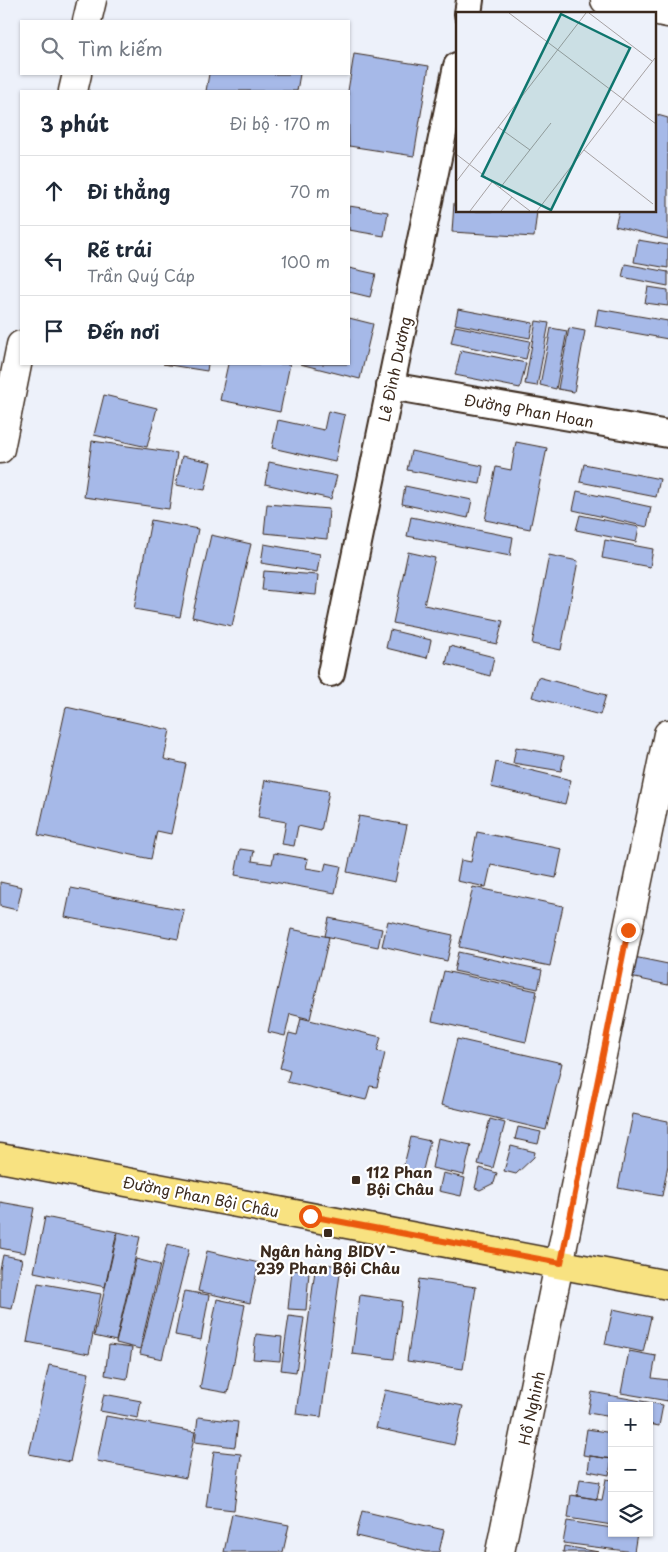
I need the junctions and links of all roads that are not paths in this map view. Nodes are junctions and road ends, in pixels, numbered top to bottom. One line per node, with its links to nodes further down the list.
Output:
1 (92, 0): 4 (street)
2 (605, 0): 3 (street)
3 (668, 13)
4 (88, 20)
5 (456, 71): 9 (street, Lê Đình Dương)
6 (77, 75): 7 (street)
7 (73, 90)
8 (20, 350): 11 (street)
9 (390, 386): 10 (street, Đường Phan Hoan); 12 (street, Lê Đình Dương)
10 (668, 434)
11 (0, 449)
12 (331, 673)
13 (668, 734): 15 (street, Hồ Nghinh)
14 (0, 1158): 15 (main road, Đường Phan Bội Châu)
15 (561, 1263): 16 (main road, Đường Phan Bội Châu); 17 (street, Hồ Nghinh)
16 (668, 1285)
17 (500, 1552)

